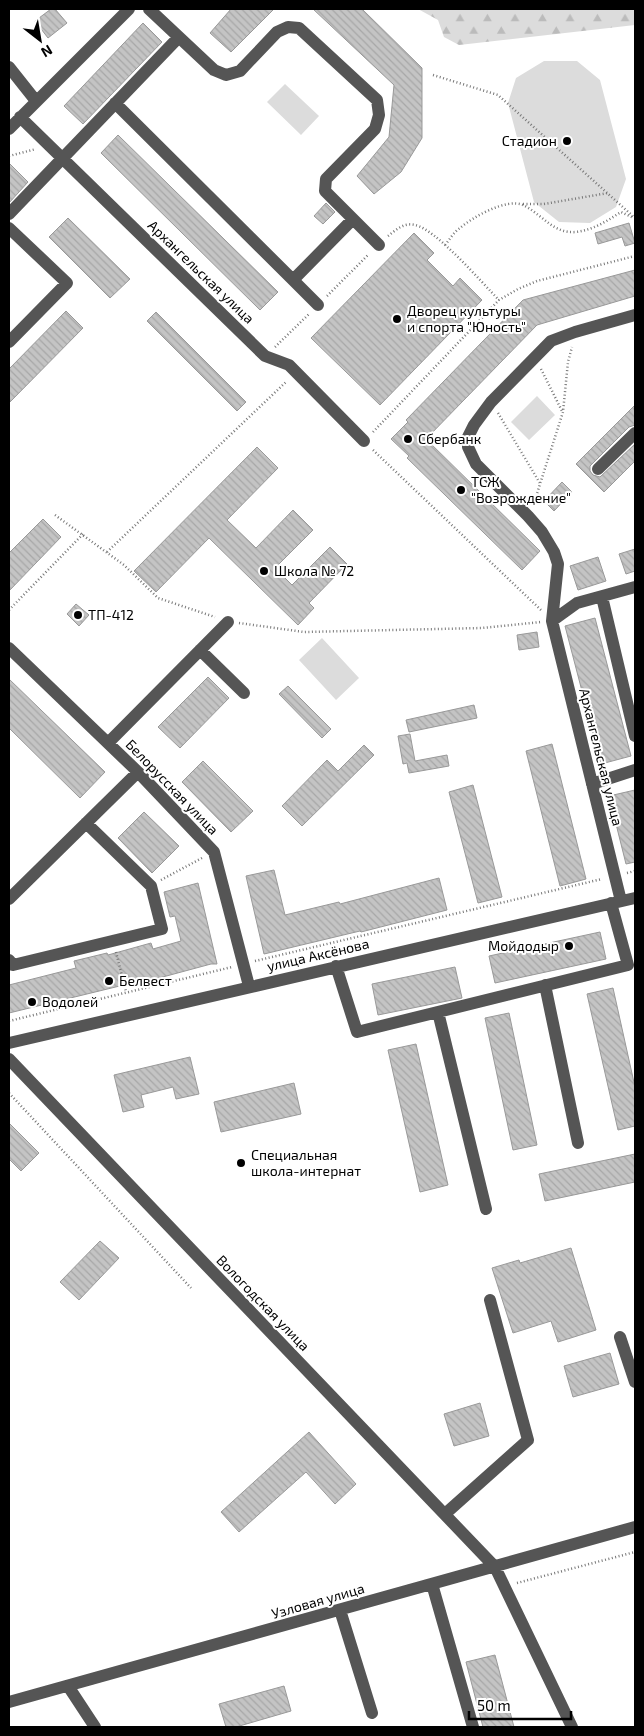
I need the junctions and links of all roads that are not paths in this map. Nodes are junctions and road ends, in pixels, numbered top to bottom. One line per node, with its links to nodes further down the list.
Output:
1 (128, 9): 5 (street)
2 (149, 9): 3 (street)
3 (179, 37): 6 (street); 11 (street)
4 (9, 67): 5 (street)
5 (36, 101): 7 (street)
6 (115, 103): 9 (street); 14 (street)
7 (20, 117): 8 (street); 9 (street, Архангельская улица)
8 (9, 129)
9 (62, 158): 10 (street); 19 (street, Архангельская улица)
10 (9, 214)
11 (353, 219): 13 (street); 14 (street)
12 (9, 228): 17 (street)
13 (379, 244)
14 (293, 280): 15 (street)
15 (318, 305)
16 (635, 316): 23 (street, Архангельская улица)
17 (9, 342)
18 (635, 433): 20 (street)
19 (364, 441)
20 (598, 470)
21 (635, 587): 22 (street)
22 (602, 597): 23 (street); 28 (street)
23 (552, 621): 33 (street, Архангельская улица)
24 (228, 622): 26 (street)
25 (9, 648): 30 (street, Белорусская улица)
26 (200, 650): 27 (street); 30 (street)
27 (244, 692)
28 (632, 706): 29 (street)
29 (635, 736)
30 (108, 743): 32 (street, Белорусская улица)
31 (635, 770): 33 (street)
32 (138, 772): 34 (street); 41 (street, Белорусская улица)
33 (592, 784): 37 (street, Архангельская улица)
34 (86, 823): 36 (street); 38 (street)
35 (635, 898): 37 (street, улица Аксёнова)
36 (9, 899)
37 (616, 902): 39 (street, улица Аксёнова); 40 (street, Архангельская улица)
38 (9, 960)
39 (336, 966): 41 (street, улица Аксёнова); 42 (street)
40 (545, 985): 42 (street); 45 (street)
41 (248, 986): 43 (street, улица Аксёнова)
42 (438, 1012): 46 (street)
43 (9, 1043)
44 (9, 1059): 50 (street, Вологодская улица)
45 (578, 1143)
46 (486, 1210)
47 (490, 1300): 50 (street)
48 (620, 1338): 49 (street)
49 (635, 1382)
50 (445, 1514): 52 (street, Вологодская улица)
51 (635, 1526): 52 (street, Узловая улица)
52 (495, 1567): 53 (street, Узловая улица); 60 (street, Вологодская улица)
53 (432, 1584): 54 (street, Узловая улица); 59 (street)
54 (340, 1610): 55 (street, Узловая улица); 57 (street)
55 (68, 1686): 56 (street, Узловая улица); 58 (street)
56 (9, 1702)
57 (372, 1714)
58 (95, 1727)
59 (473, 1727)
60 (572, 1727)

